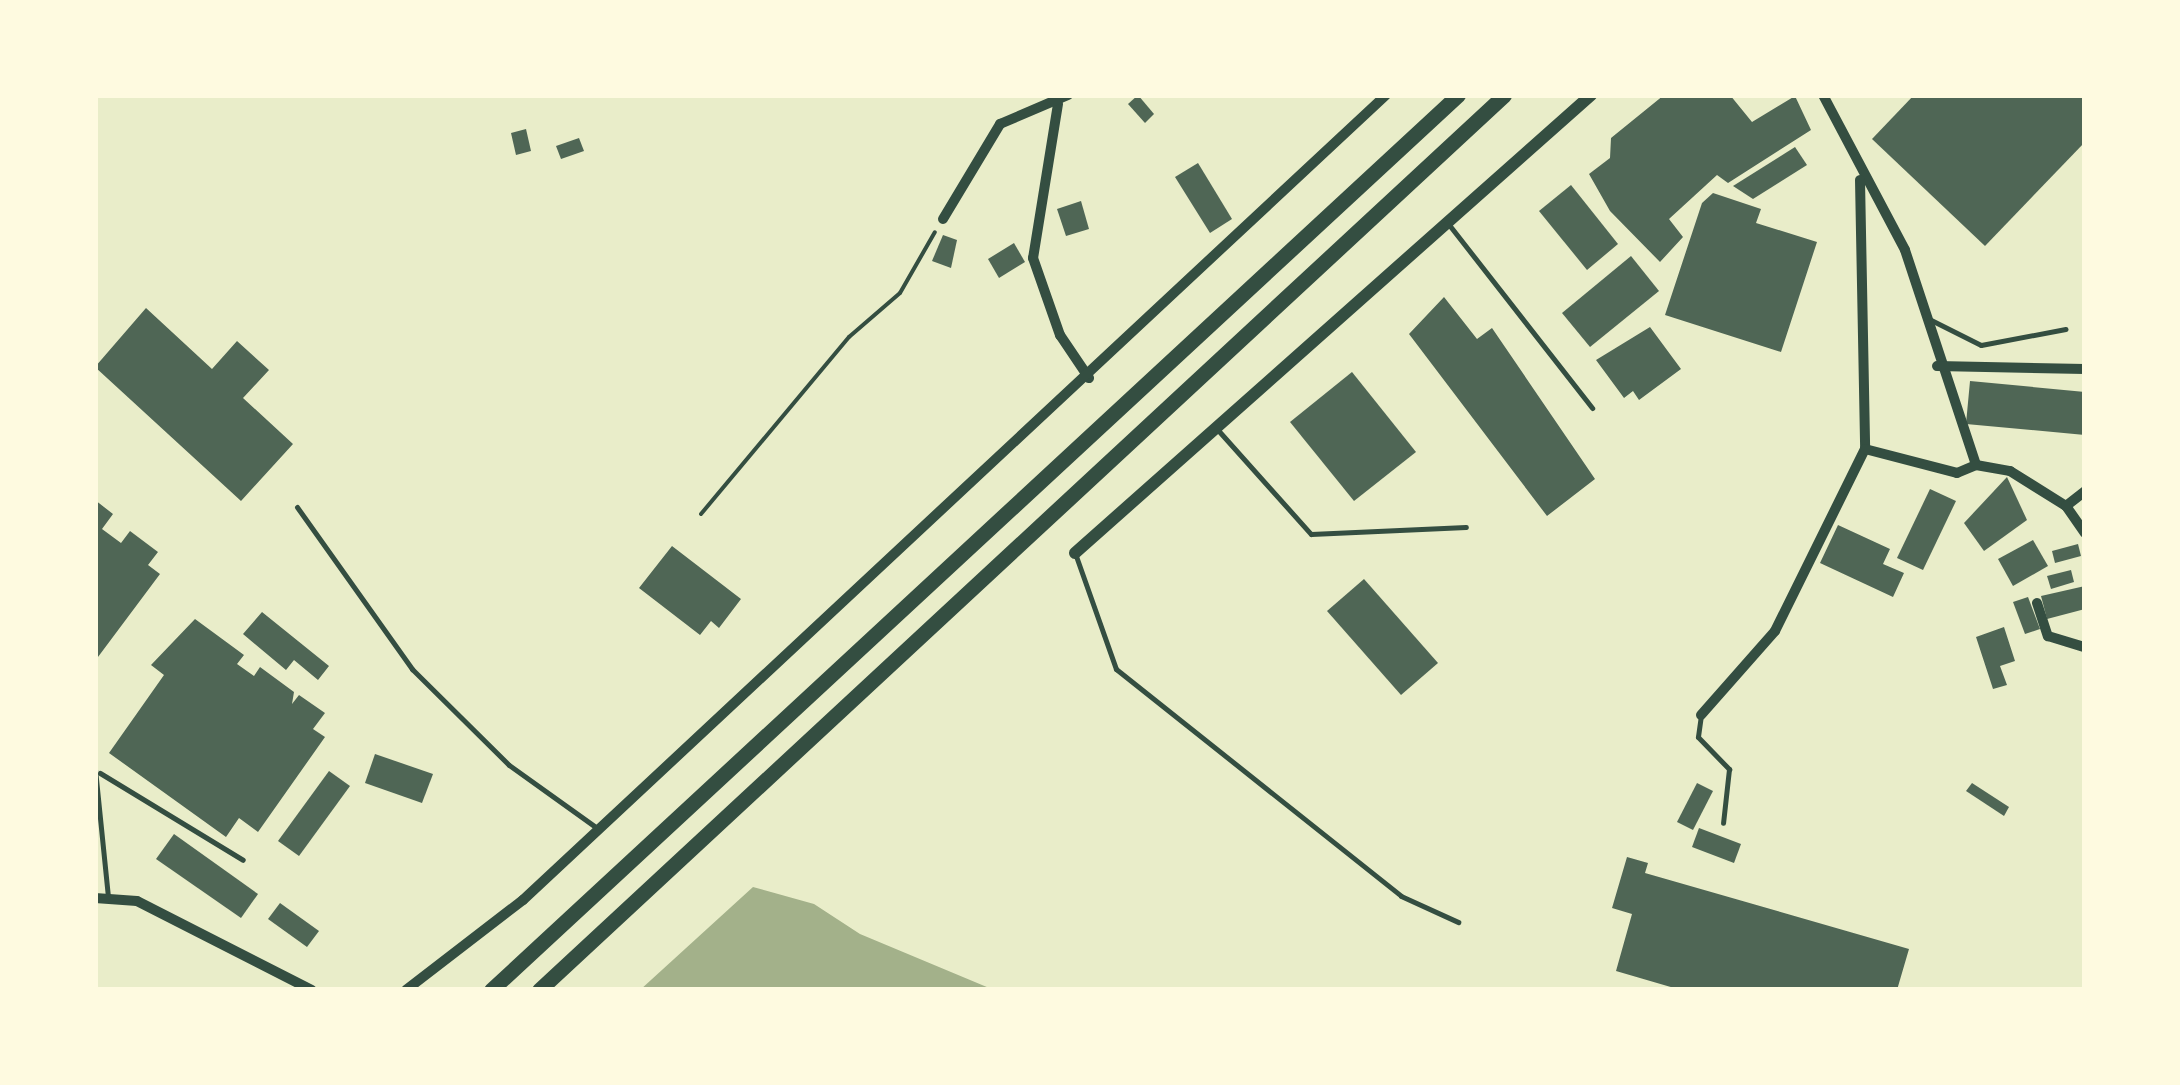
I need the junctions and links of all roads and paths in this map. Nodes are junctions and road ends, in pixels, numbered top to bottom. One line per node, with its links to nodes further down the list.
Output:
1 (1068, 95): 7 (street)
2 (1386, 95): 15 (street)
3 (1458, 95): 39 (highway)
4 (1504, 95): 40 (highway)
5 (1590, 95): 10 (street)
6 (1823, 95): 8 (street)
7 (1058, 104): 9 (street); 15 (street)
8 (1860, 180): 11 (street); 18 (street)
9 (943, 220): 23 (path)
10 (1448, 224): 16 (lane); 17 (street)
11 (1927, 318): 12 (lane); 13 (street)
12 (2066, 328)
13 (1938, 366): 14 (street); 19 (street)
14 (2085, 369)
15 (1089, 378): 32 (street)
16 (1592, 408)
17 (1217, 429): 24 (lane); 26 (street)
18 (1865, 449): 19 (street); 29 (street)
19 (1976, 464): 21 (street)
20 (2085, 491): 21 (street)
21 (2066, 506): 25 (street)
22 (297, 507): 32 (lane)
23 (701, 514)
24 (1466, 527)
25 (2085, 533)
26 (1075, 553): 36 (lane)
27 (2037, 603): 28 (street)
28 (2085, 647)
29 (1701, 715): 31 (lane)
30 (98, 771): 33 (lane); 34 (lane)
31 (1724, 823)
32 (600, 829): 38 (street)
33 (242, 860)
34 (108, 896): 35 (street); 37 (street)
35 (95, 898)
36 (1458, 922)
37 (312, 990)
38 (406, 990)
39 (491, 990)
40 (539, 990)

